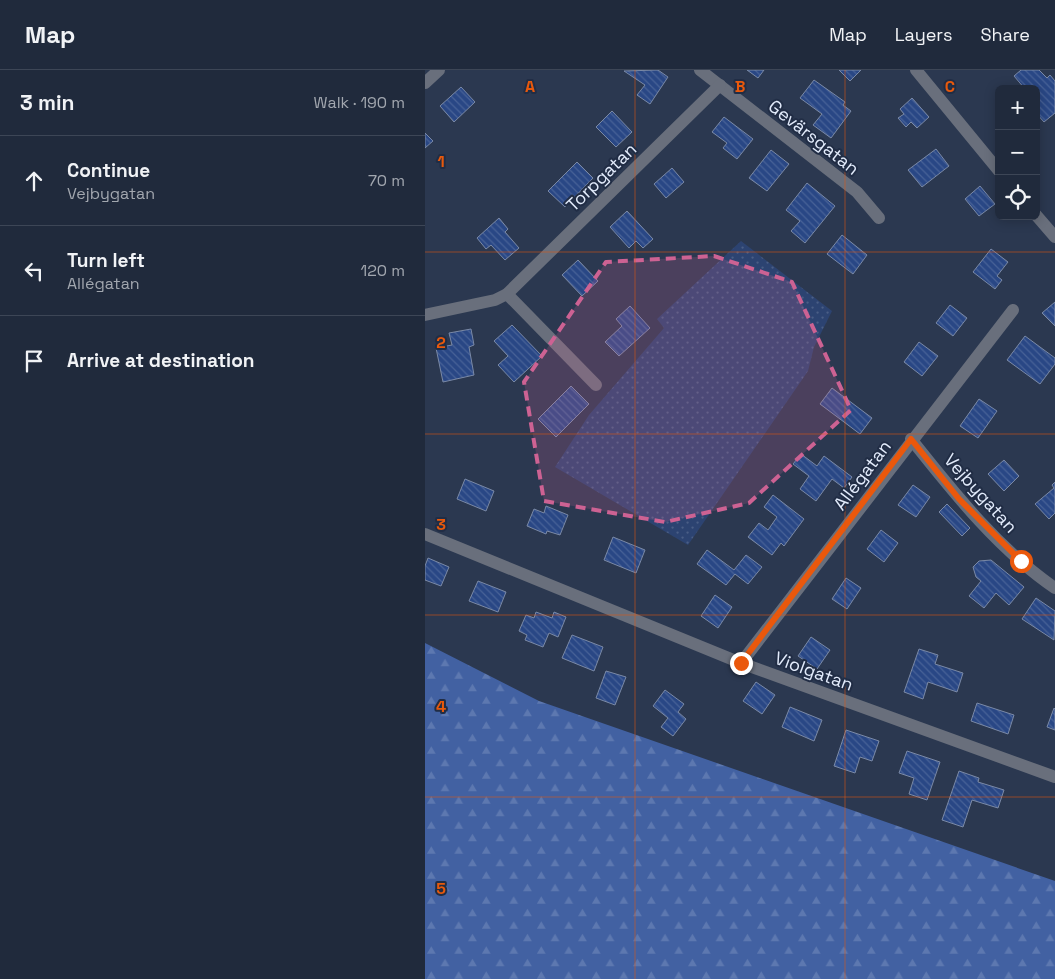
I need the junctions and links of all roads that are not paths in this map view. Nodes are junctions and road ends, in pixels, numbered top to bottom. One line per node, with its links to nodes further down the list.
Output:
1 (439, 70): 4 (street)
2 (700, 70): 5 (street, Gevärsgatan)
3 (916, 70): 6 (street)
4 (425, 84)
5 (720, 85): 7 (street, Gevärsgatan); 10 (street, Torpgatan)
6 (995, 166)
7 (879, 218)
8 (1040, 220): 9 (street)
9 (1055, 237)
10 (507, 294): 12 (street, Torpgatan); 13 (street)
11 (1013, 310): 14 (street, Allégatan)
12 (425, 315)
13 (596, 385)
14 (911, 439): 16 (street, Vejbygatan); 17 (street, Allégatan)
15 (425, 534): 17 (street, Violgatan)
16 (1054, 586)
17 (741, 663): 18 (street, Violgatan)
18 (1055, 777)

